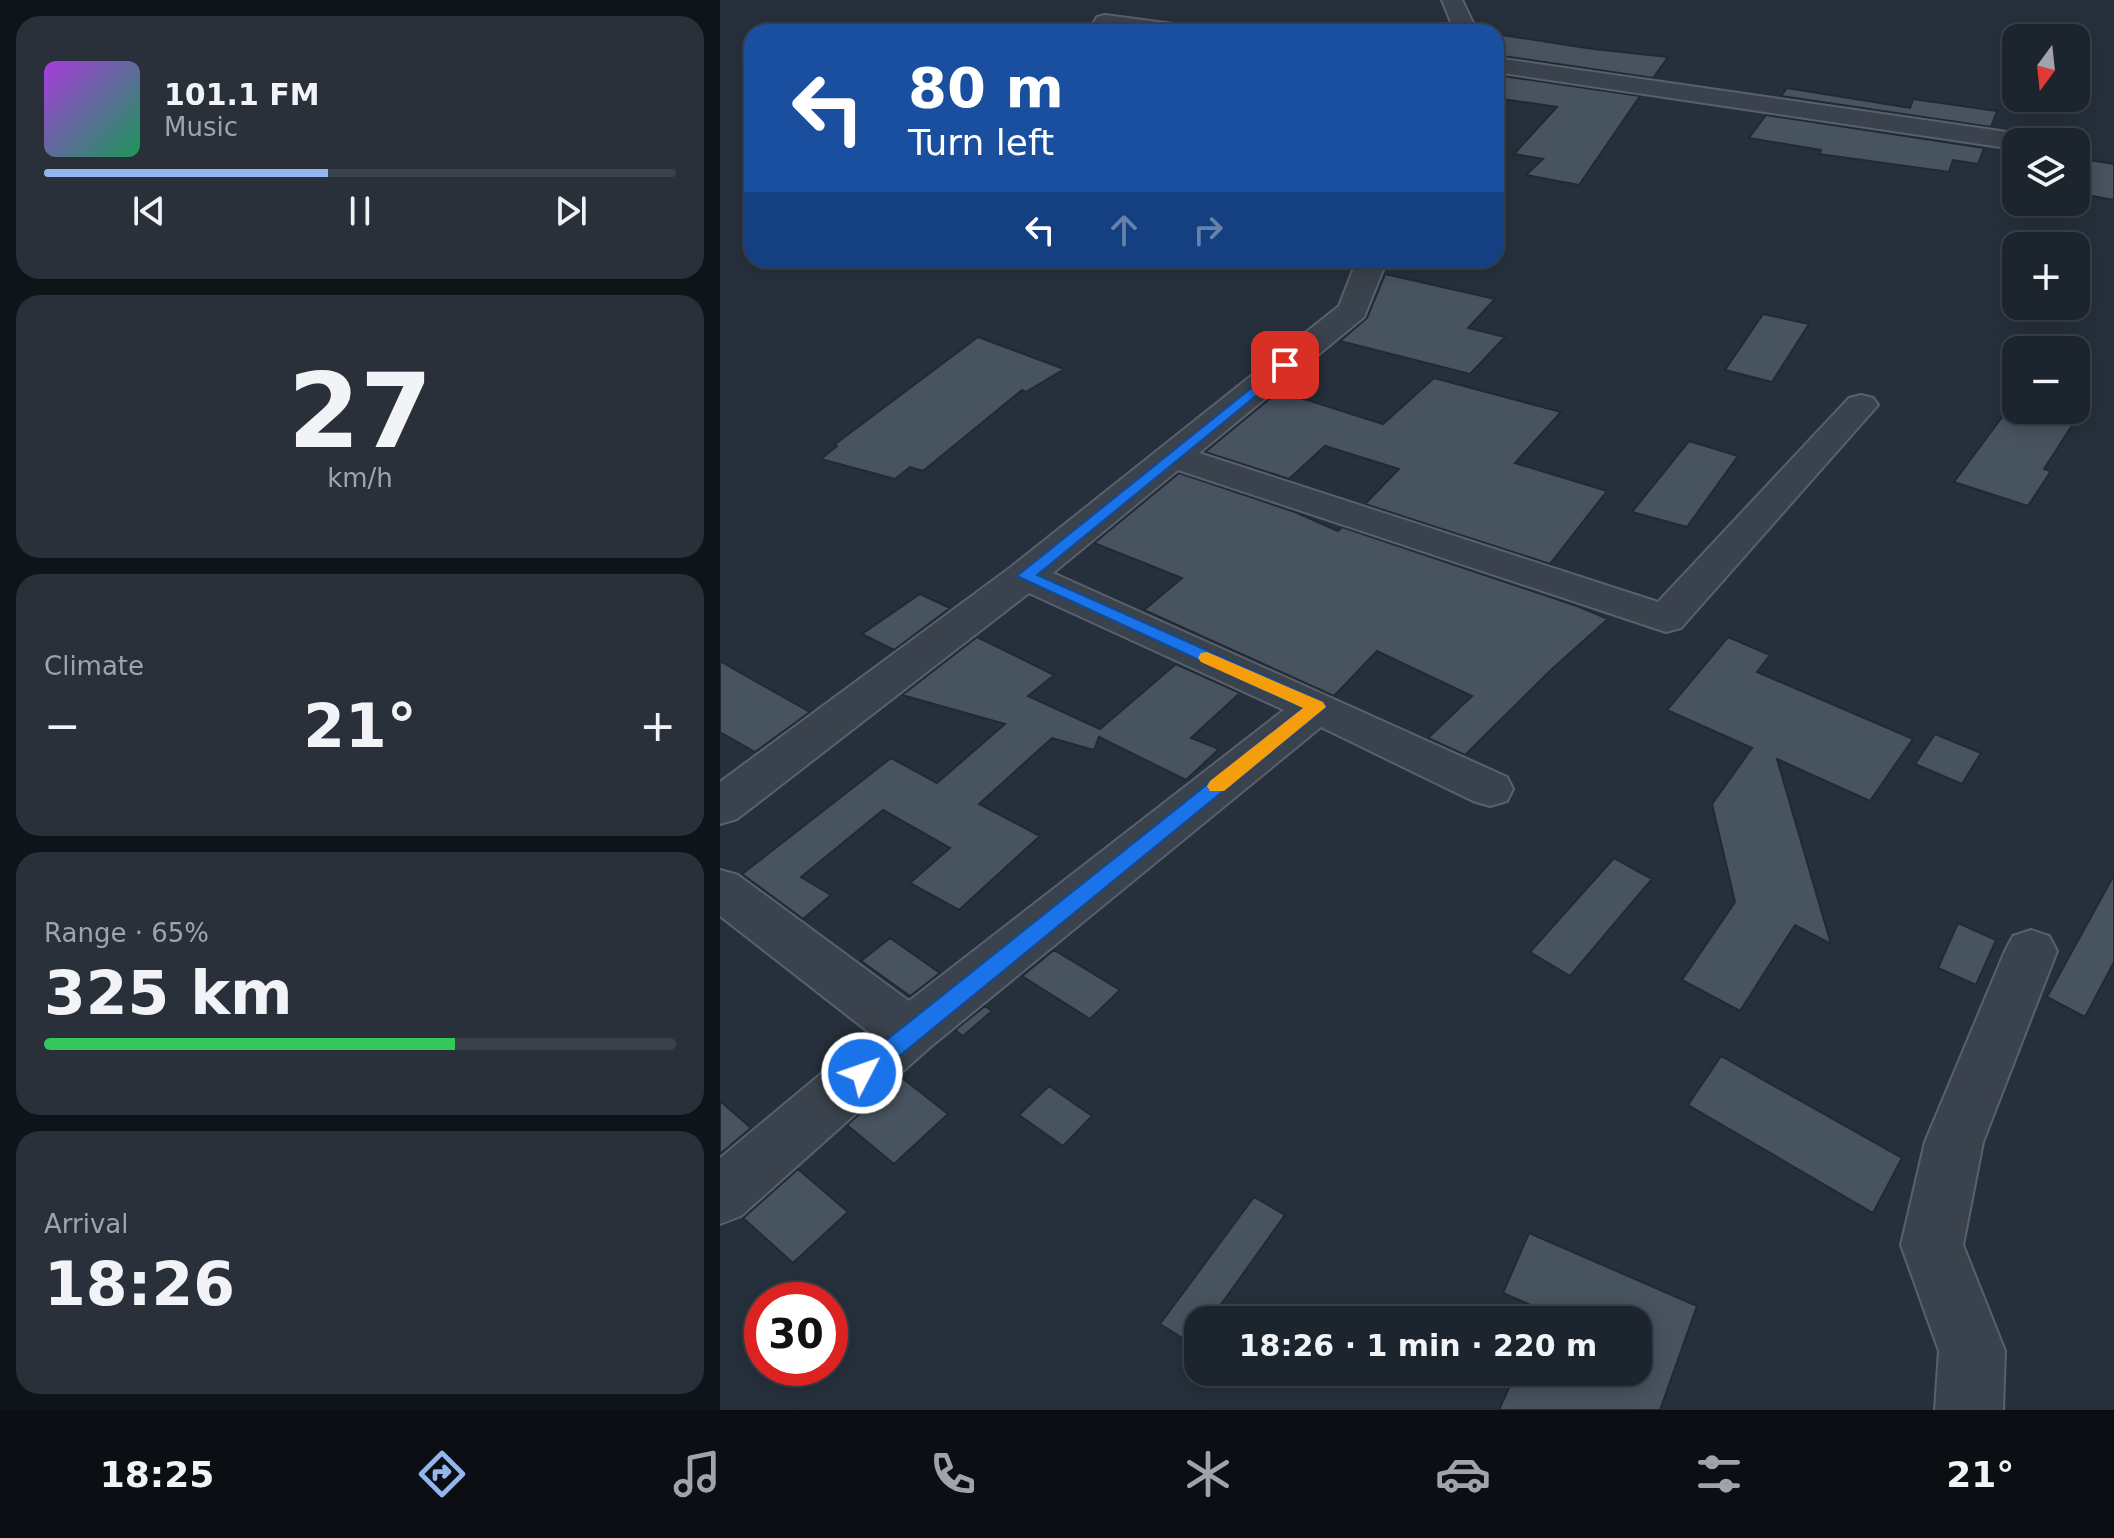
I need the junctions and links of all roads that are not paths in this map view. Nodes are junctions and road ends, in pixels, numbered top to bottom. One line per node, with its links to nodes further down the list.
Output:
1 (1452, 0): 4 (street)
2 (1105, 22): 3 (street)
3 (1120, 24)
4 (1463, 24)
5 (1504, 66): 6 (street)
6 (2002, 139)
7 (1369, 268): 9 (street)
8 (1861, 405): 9 (street)
9 (1172, 456): 10 (street)
10 (1025, 576): 11 (street); 13 (street)
11 (1317, 707): 12 (street); 16 (street)
12 (1490, 789)
13 (720, 807)
14 (720, 889): 16 (street)
15 (2031, 951): 18 (street)
16 (910, 1032): 17 (street)
17 (720, 1196)
18 (1969, 1410)

